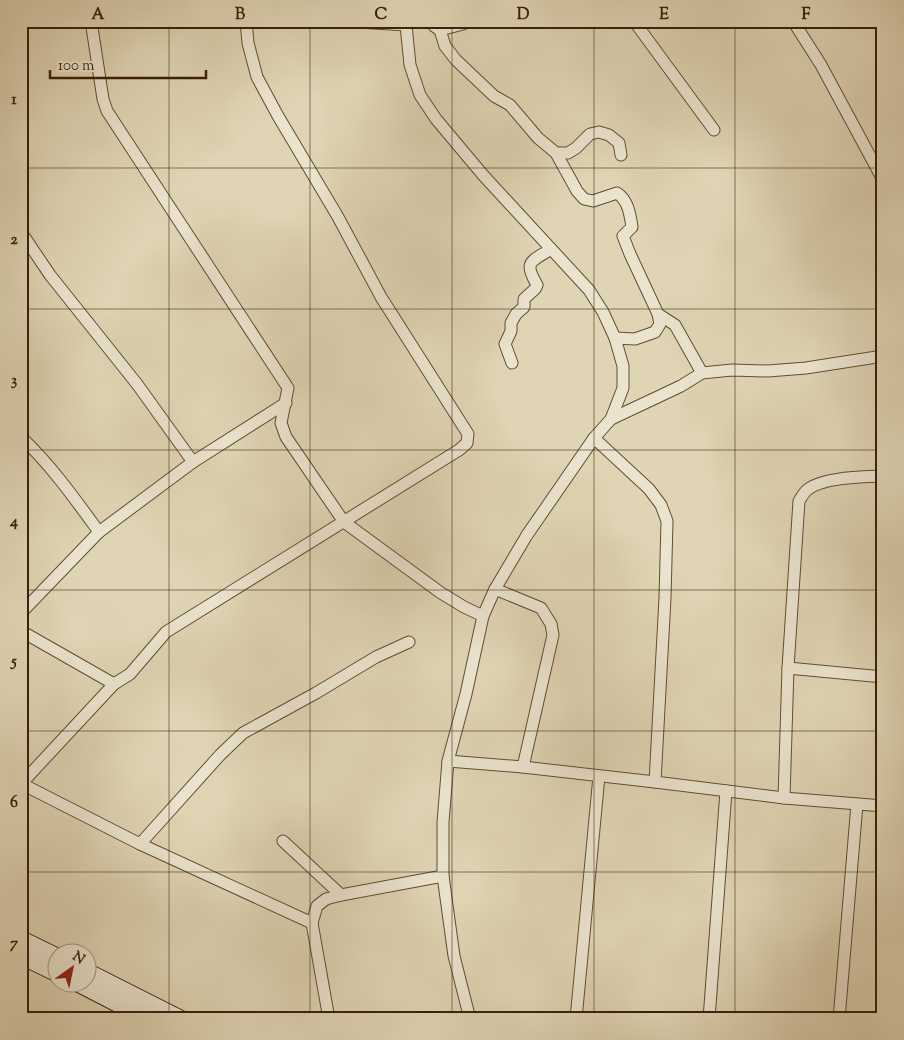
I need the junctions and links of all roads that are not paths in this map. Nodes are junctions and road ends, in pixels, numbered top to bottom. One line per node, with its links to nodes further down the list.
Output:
1 (91, 21): 21 (street)
2 (246, 21): 27 (street)
3 (342, 21): 8 (street)
4 (430, 21): 9 (street)
5 (468, 21): 9 (street)
6 (634, 21): 10 (street)
7 (793, 21): 13 (street)
8 (407, 23): 15 (street)
9 (440, 30): 11 (street)
10 (714, 130)
11 (556, 153): 12 (street); 16 (street)
12 (621, 155)
13 (883, 180)
14 (21, 232): 25 (street)
15 (551, 249): 17 (street); 19 (street)
16 (658, 314): 17 (street); 20 (street)
17 (615, 338): 22 (street)
18 (883, 356): 20 (street)
19 (512, 362)
20 (702, 373): 22 (street)
21 (286, 403): 25 (street); 27 (street)
22 (611, 419): 24 (street)
23 (21, 437): 28 (street)
24 (594, 438): 29 (street); 40 (street)
25 (193, 462): 28 (street)
26 (883, 476): 34 (street)
27 (344, 522): 31 (street); 36 (street)
28 (99, 532): 30 (street)
29 (495, 589): 31 (street); 38 (street)
30 (22, 611)
31 (483, 616): 37 (street)
32 (21, 631): 36 (street)
33 (409, 642): 47 (street)
34 (788, 668): 35 (street); 43 (street)
35 (883, 677)
36 (114, 684): 41 (street)
37 (448, 761): 38 (street); 48 (street)
38 (523, 767): 39 (street)
39 (599, 776): 40 (street); 61 (street)
40 (655, 782): 42 (street)
41 (21, 784): 47 (street)
42 (726, 791): 43 (street); 62 (street)
43 (784, 798): 44 (street)
44 (857, 804): 45 (street); 63 (street)
45 (883, 806)
46 (283, 842): 49 (street)
47 (140, 844): 50 (street)
48 (443, 876): 49 (street); 60 (street)
49 (341, 894): 50 (street)
50 (312, 923): 59 (street)
51 (21, 939): 52 (main road)
52 (48, 952)
53 (21, 956): 54 (main road)
54 (48, 969)
55 (98, 977): 58 (main road)
56 (94, 992): 57 (main road)
57 (147, 1019)
58 (181, 1019)
59 (329, 1019)
60 (470, 1019)
61 (576, 1019)
62 (709, 1019)
63 (839, 1019)

